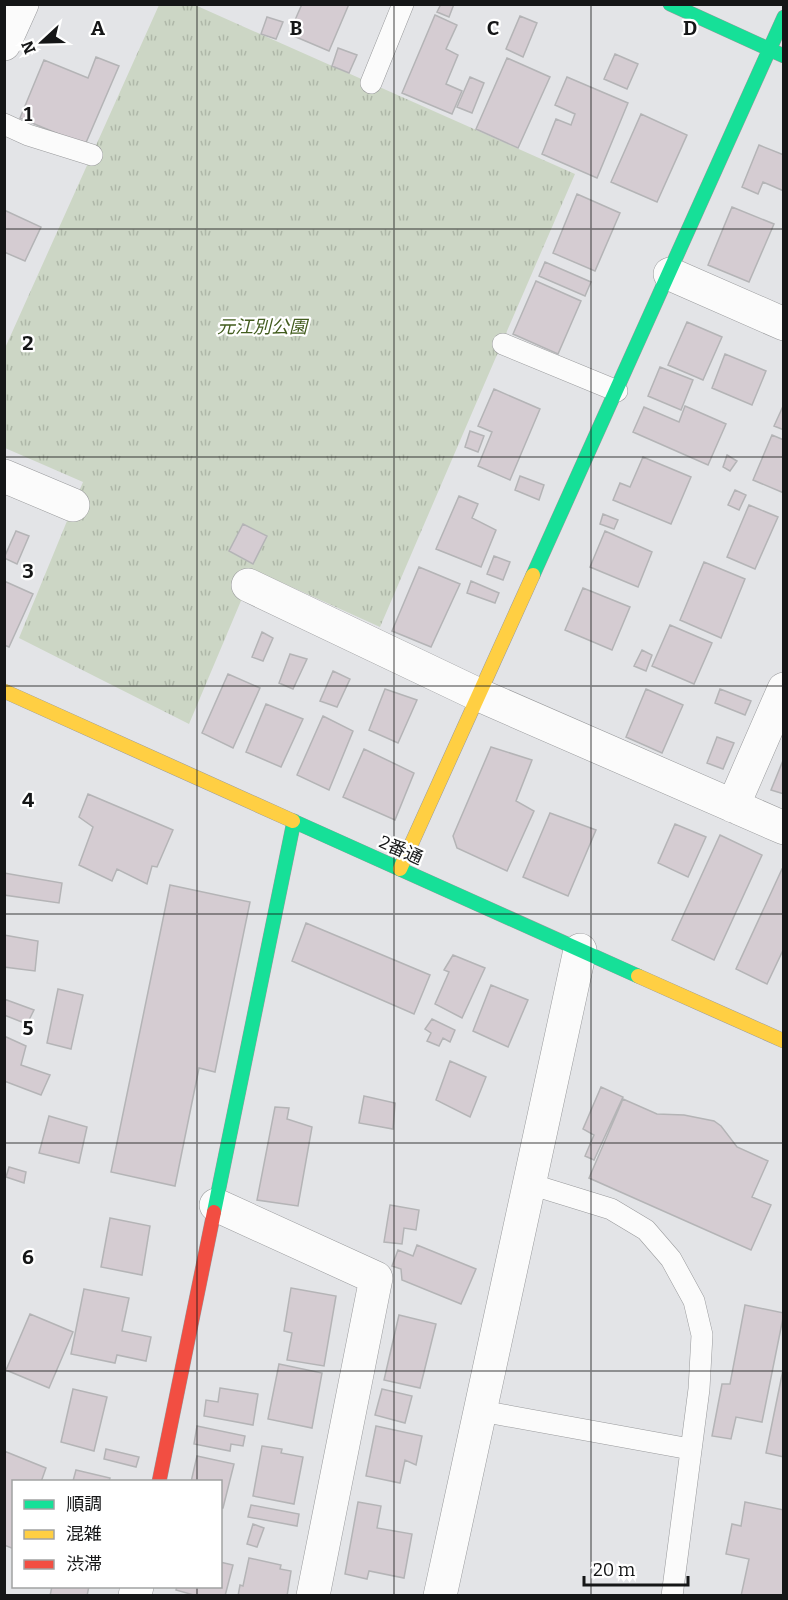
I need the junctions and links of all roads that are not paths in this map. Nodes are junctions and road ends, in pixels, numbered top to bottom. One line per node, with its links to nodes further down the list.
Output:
1 (22, 4): 5 (street)
2 (404, 4): 8 (lane)
3 (669, 4): 6 (street)
4 (783, 17): 6 (street)
5 (4, 44)
6 (769, 50): 7 (street); 11 (street)
7 (783, 56)
8 (371, 83)
9 (4, 124): 10 (lane)
10 (92, 155)
11 (670, 274): 12 (street); 14 (street)
12 (783, 324)
13 (503, 344): 14 (lane)
14 (617, 391): 20 (street)
15 (4, 476): 16 (street)
16 (74, 505)
17 (248, 585): 20 (street)
18 (783, 689): 21 (street)
19 (5, 692): 22 (street, 2番通)
20 (478, 695): 21 (street); 24 (street)
21 (733, 806): 23 (street)
22 (294, 821): 24 (street, 2番通); 28 (street)
23 (783, 828)
24 (400, 869): 25 (street, 2番通)
25 (580, 950): 26 (street, 2番通); 27 (street)
26 (783, 1041)
27 (530, 1184): 29 (street); 30 (lane)
28 (216, 1205): 31 (street); 32 (street)
29 (481, 1411): 30 (lane); 33 (street)
30 (690, 1449): 34 (lane)
31 (159, 1480)
32 (313, 1596)
33 (440, 1596)
34 (672, 1596)

